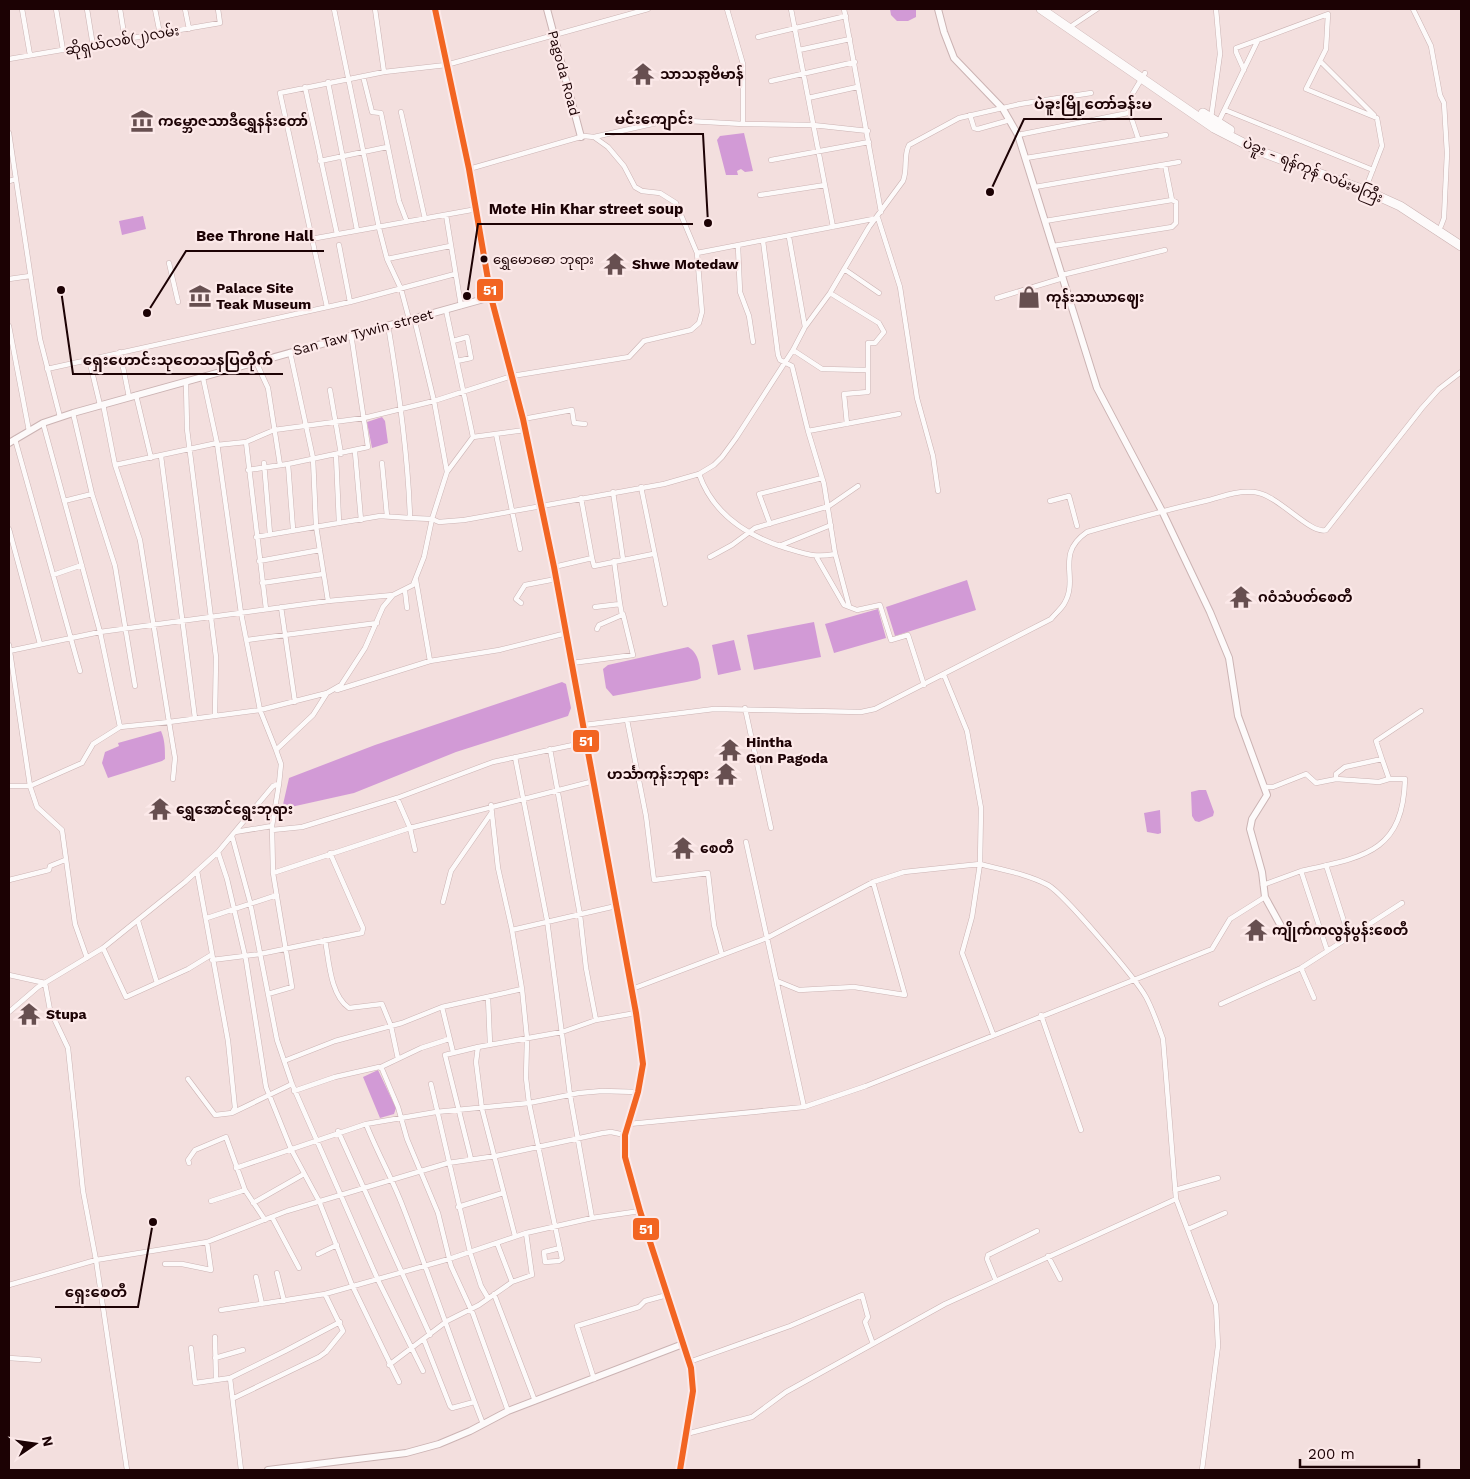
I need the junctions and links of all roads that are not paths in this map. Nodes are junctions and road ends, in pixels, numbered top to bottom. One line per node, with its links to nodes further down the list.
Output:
1 (22, 9): 36 (street)
2 (56, 9): 34 (street)
3 (87, 9): 33 (street)
4 (120, 9): 31 (street)
5 (155, 9): 27 (street)
6 (185, 9): 25 (street)
7 (218, 9): 25 (street, ဆိုရှယ်လစ်(၂)လမ်း)
8 (334, 9): 46 (street)
9 (375, 9): 42 (street)
10 (434, 9): 40 (street)
11 (547, 9): 28 (street, Pagoda Road)
12 (551, 9): 28 (street, Pagoda Road)
13 (648, 9): 28 (street)
14 (727, 9): 61 (street)
15 (791, 9): 26 (street)
16 (844, 9): 23 (street)
17 (938, 9): 53 (street)
18 (1041, 9): 45 (highway, ပဲခူး - ရန်ကုန် လမ်းမကြီး)
19 (1050, 9): 24 (highway, ပဲခူး - ရန်ကုန် လမ်းမကြီး)
20 (1097, 9): 24 (street)
21 (1216, 9): 60 (street)
22 (1413, 9): 96 (street)
23 (846, 16): 26 (street); 30 (street)
24 (1073, 25): 45 (highway, ပဲခူး - ရန်ကုန် လမ်းမကြီး)
25 (189, 29): 27 (street, ဆိုရှယ်လစ်(၂)လမ်း)
26 (794, 30): 29 (street); 35 (street)
27 (160, 34): 31 (street, ဆိုရှယ်လစ်(၂)လမ်း)
28 (556, 36): 40 (street); 67 (street, Pagoda Road)
29 (758, 37)
30 (850, 39): 35 (street); 39 (street)
31 (125, 40): 33 (street, ဆိုရှယ်လစ်(၂)လမ်း)
32 (1258, 40): 38 (street); 41 (street); 41 (street)
33 (93, 46): 34 (street, ဆိုရှယ်လစ်(၂)လမ်း)
34 (63, 50): 36 (street, ဆိုရှယ်လစ်(၂)လမ်း)
35 (799, 50): 43 (street)
36 (30, 55): 37 (street, ဆိုရှယ်လစ်(၂)လမ်း)
37 (9, 59)
38 (1320, 61): 58 (street); 58 (street)
39 (855, 62): 43 (street); 50 (street)
40 (446, 65): 42 (street); 80 (street)
41 (1244, 70): 54 (street)
42 (384, 72): 44 (street)
43 (803, 74): 47 (street); 52 (street)
44 (363, 76): 46 (street); 71 (street)
45 (1144, 76): 56 (street); 60 (highway, ပဲခူး - ရန်ကုန် လမ်းမကြီး)
46 (348, 79): 48 (street); 72 (street)
47 (771, 81)
48 (328, 82): 49 (street); 74 (street)
49 (305, 87): 77 (street); 102 (street)
50 (857, 87): 52 (street); 63 (street)
51 (1091, 93): 53 (street)
52 (808, 98): 62 (street)
53 (1003, 109): 57 (street); 59 (street)
54 (1225, 110): 60 (street); 81 (street)
55 (401, 112): 93 (street)
56 (1130, 112): 65 (street); 69 (street)
57 (970, 115): 59 (street); 90 (street)
58 (1377, 118): 81 (street)
59 (1011, 120): 65 (street)
60 (1212, 121): 86 (highway, ပဲခူး - ရန်ကုန် လမ်းမကြီး)
61 (743, 124): 62 (street); 68 (street)
62 (813, 125): 63 (street); 73 (street)
63 (868, 131): 70 (street)
64 (9, 133): 82 (street)
65 (1018, 135): 75 (street)
66 (1166, 135): 69 (street)
67 (582, 137): 68 (street); 80 (street)
68 (594, 137): 111 (street)
69 (1138, 138): 75 (street)
70 (869, 142): 73 (street); 90 (street)
71 (388, 147): 72 (street); 95 (street)
72 (364, 152): 74 (street); 98 (street)
73 (818, 152): 76 (street); 84 (street)
74 (343, 156): 77 (street); 99 (street)
75 (1026, 158): 85 (street)
76 (771, 160)
77 (320, 161): 100 (street)
78 (1180, 162): 79 (street)
79 (1166, 165): 85 (street); 88 (street)
80 (469, 170): 89 (street)
81 (1372, 170): 86 (street)
82 (16, 179): 83 (street); 116 (street)
83 (9, 181)
84 (824, 185): 87 (street); 97 (street)
85 (1034, 186): 94 (street)
86 (1366, 188): 96 (highway, ပဲခူး - ရန်ကုန် လမ်းမကြီး); 109 (highway, ပဲခူး - ရန်ကုန် လမ်းမကြီး)
87 (760, 195)
88 (1172, 200): 94 (street); 108 (street)
89 (477, 209): 91 (street); 122 (street)
90 (880, 212): 92 (street)
91 (446, 215): 93 (street); 106 (street)
92 (878, 218): 97 (street); 114 (street); 191 (street)
93 (425, 219): 95 (street)
94 (1045, 220): 108 (street)
95 (407, 222): 98 (street)
96 (1441, 226): 103 (highway, ပဲခူး - ရန်ကုန် လမ်းမကြီး)
97 (833, 227): 101 (street)
98 (378, 228): 99 (street); 112 (street)
99 (357, 230): 100 (street)
100 (337, 234): 102 (street)
101 (788, 236): 104 (street); 132 (street)
102 (311, 238): 127 (street)
103 (1461, 240)
104 (763, 241): 107 (street); 141 (street)
105 (339, 245): 125 (street)
106 (450, 246): 112 (street); 115 (street)
107 (738, 246): 111 (street); 135 (street)
108 (1053, 246): 117 (street)
109 (1461, 246)
110 (1165, 250): 117 (street)
111 (697, 253): 146 (street)
112 (387, 260): 119 (street)
113 (169, 263): 124 (street)
114 (844, 269): 120 (street); 121 (street)
115 (455, 274): 119 (street); 126 (street)
116 (30, 276): 118 (street); 143 (street)
117 (1063, 277): 123 (street); 199 (street)
118 (9, 279)
119 (401, 289): 125 (street); 129 (street)
120 (830, 293): 132 (street); 144 (street)
121 (879, 293)
122 (491, 297): 126 (street, San Taw Tywin street); 146 (street)
123 (997, 298)
124 (178, 302)
125 (350, 302): 127 (street)
126 (461, 306): 128 (street, San Taw Tywin street)
127 (327, 307): 137 (street)
128 (446, 310): 129 (street, San Taw Tywin street); 134 (street)
129 (411, 319): 130 (street, San Taw Tywin street); 152 (street)
130 (388, 325): 133 (street, San Taw Tywin street); 154 (street)
131 (9, 326): 167 (street)
132 (805, 327): 136 (street)
133 (351, 334): 138 (street, San Taw Tywin street); 158 (street)
134 (453, 341): 140 (street); 140 (street)
135 (753, 342)
136 (793, 350): 141 (street); 144 (street)
137 (120, 352): 139 (street); 151 (street)
138 (290, 352): 142 (street, San Taw Tywin street); 164 (street)
139 (90, 359): 143 (street); 153 (street)
140 (457, 361): 150 (street)
141 (785, 361): 168 (street); 187 (street)
142 (256, 362): 147 (street, San Taw Tywin street); 165 (street)
143 (47, 368): 157 (street)
144 (867, 370): 163 (street)
145 (1461, 372): 199 (street)
146 (512, 376): 150 (street); 159 (street)
147 (203, 378): 148 (street, San Taw Tywin street); 173 (street)
148 (186, 382): 151 (street, San Taw Tywin street); 174 (street)
149 (330, 390): 160 (street)
150 (464, 392): 152 (street); 170 (street)
151 (132, 396): 153 (street, San Taw Tywin street); 178 (street)
152 (434, 401): 154 (street); 186 (street)
153 (101, 405): 155 (street, San Taw Tywin street); 183 (street)
154 (402, 408): 158 (street); 202 (street)
155 (73, 413): 157 (street, San Taw Tywin street); 193 (street)
156 (899, 414): 163 (street)
157 (60, 417): 161 (street, San Taw Tywin street)
158 (364, 418): 160 (street); 175 (street)
159 (523, 419): 162 (street); 166 (street)
160 (335, 421): 164 (street); 176 (street)
161 (43, 423): 167 (street, San Taw Tywin street); 195 (street)
162 (585, 424)
163 (847, 424): 168 (street)
164 (305, 427): 165 (street); 179 (street)
165 (274, 430): 172 (street); 181 (street)
166 (525, 430): 169 (street); 197 (street)
167 (29, 431): 171 (street, San Taw Tywin street)
168 (808, 431): 188 (street)
169 (496, 434): 170 (street); 200 (street)
170 (473, 437): 186 (street)
171 (12, 441): 229 (street)
172 (246, 442): 173 (street); 185 (street)
173 (217, 444): 174 (street); 244 (street)
174 (190, 448): 177 (street); 246 (street)
175 (355, 452): 176 (street); 204 (street)
176 (338, 454): 179 (street); 205 (street)
177 (161, 456): 178 (street); 247 (street)
178 (151, 458): 183 (street)
179 (313, 458): 182 (street); 208 (street)
180 (382, 463): 201 (street)
181 (280, 464): 182 (street); 184 (street)
182 (288, 464): 210 (street)
183 (115, 465): 249 (street)
184 (264, 465): 185 (street); 212 (street)
185 (248, 470): 214 (street)
186 (447, 472): 203 (street)
187 (699, 474): 190 (street); 213 (street)
188 (822, 478): 198 (street); 206 (street)
189 (858, 486): 198 (street)
190 (641, 487): 192 (street); 218 (street)
191 (938, 491)
192 (613, 492): 194 (street); 223 (street)
193 (92, 494): 195 (street); 250 (street)
194 (581, 498): 197 (street); 221 (street)
195 (64, 501): 226 (street)
196 (1050, 501): 211 (street)
197 (542, 506): 200 (street); 227 (street)
198 (828, 506): 206 (street); 207 (street)
199 (1162, 511): 211 (street); 288 (street)
200 (513, 512): 203 (street); 216 (street)
201 (387, 516): 202 (street); 204 (street)
202 (410, 518): 203 (street)
203 (432, 519): 230 (street)
204 (361, 520): 205 (street)
205 (339, 523): 208 (street)
206 (770, 524): 213 (street)
207 (831, 525): 215 (street); 219 (street)
208 (316, 526): 210 (street); 217 (street)
209 (9, 529): 257 (street)
210 (293, 530): 212 (street)
211 (1086, 533): 262 (street)
212 (270, 534): 214 (street)
213 (750, 534): 215 (street); 220 (street)
214 (256, 537): 225 (street)
215 (779, 546): 222 (street)
216 (520, 549)
217 (320, 550): 225 (street); 228 (street)
218 (653, 554): 223 (street); 238 (street)
219 (835, 554): 222 (street); 239 (street)
220 (710, 557)
221 (592, 558): 224 (street); 227 (street)
222 (817, 558): 239 (street)
223 (624, 559): 224 (street)
224 (614, 561): 237 (street)
225 (259, 562): 232 (street)
226 (82, 565): 229 (street); 252 (street)
227 (554, 567): 231 (street)
228 (324, 574): 232 (street); 235 (street)
229 (53, 575): 255 (street)
230 (416, 578): 233 (street); 259 (street)
231 (556, 579): 236 (street); 253 (street)
232 (262, 584): 243 (street)
233 (405, 591): 234 (street); 242 (street)
234 (393, 595): 235 (street); 248 (street)
235 (328, 600): 240 (street)
236 (522, 602)
237 (620, 604): 241 (street); 245 (street)
238 (665, 604)
239 (849, 606): 263 (street)
240 (282, 607): 243 (street); 254 (street)
241 (595, 607)
242 (407, 608)
243 (266, 609): 244 (street)
244 (241, 613): 246 (street); 256 (street)
245 (623, 614): 251 (street); 260 (street)
246 (211, 617): 247 (street); 270 (street)
247 (183, 621): 249 (street); 271 (street)
248 (377, 623): 254 (street); 265 (street)
249 (154, 625): 250 (street); 273 (street)
250 (126, 629): 252 (street); 264 (street)
251 (597, 629)
252 (100, 632): 255 (street); 275 (street)
253 (567, 633): 259 (street); 260 (street)
254 (286, 635): 256 (street); 266 (street)
255 (71, 637): 257 (street); 261 (street)
256 (247, 640): 268 (street)
257 (40, 644): 258 (street)
258 (9, 649): 287 (street)
259 (430, 661): 265 (street)
260 (572, 663): 274 (street)
261 (80, 671)
262 (944, 675): 263 (street); 303 (street)
263 (924, 685): 267 (street)
264 (135, 686)
265 (327, 694): 266 (street); 278 (street)
266 (295, 702): 268 (street)
267 (745, 708): 272 (street); 296 (street)
268 (260, 710): 270 (street); 278 (street)
269 (1421, 711): 280 (street)
270 (215, 716): 271 (street)
271 (195, 718): 273 (street)
272 (627, 720): 274 (street); 332 (street)
273 (169, 722): 275 (street); 281 (street)
274 (584, 725): 276 (street)
275 (120, 727): 287 (street)
276 (586, 742): 277 (street); 284 (street)
277 (550, 749): 279 (street); 289 (street)
278 (276, 750): 285 (street)
279 (515, 757): 290 (street); 291 (street)
280 (1382, 759): 282 (street); 283 (street)
281 (173, 779)
282 (1336, 779): 283 (street); 288 (street)
283 (1389, 779): 304 (street)
284 (594, 781): 289 (street); 316 (street)
285 (279, 784): 294 (street); 297 (street)
286 (9, 786): 287 (street)
287 (30, 786): 302 (street)
288 (1264, 787): 310 (street)
289 (558, 791): 291 (street); 318 (street)
290 (397, 798): 294 (street); 295 (street)
291 (525, 798): 292 (street); 320 (street)
292 (491, 805): 293 (street); 295 (street)
293 (492, 812): 314 (street); 323 (street)
294 (272, 828): 297 (street); 307 (street)
295 (410, 828): 299 (street); 301 (street)
296 (771, 828)
297 (234, 834): 300 (street); 313 (street)
298 (746, 842): 325 (street)
299 (415, 850)
300 (218, 852): 305 (street); 317 (street)
301 (330, 853): 307 (street); 326 (street)
302 (65, 860): 308 (street); 333 (street)
303 (980, 864): 309 (street); 337 (street); 354 (street)
304 (1326, 866): 306 (street); 324 (street)
305 (197, 871): 319 (street); 321 (street)
306 (1301, 872): 310 (street); 329 (street)
307 (273, 873): 311 (street)
308 (9, 880)
309 (873, 882): 325 (street); 338 (street)
310 (1262, 885): 312 (street)
311 (277, 895): 313 (street); 328 (street)
312 (1265, 897): 322 (street); 337 (street)
313 (250, 902): 317 (street); 330 (street)
314 (443, 902)
315 (1402, 903): 324 (street)
316 (616, 906): 318 (street); 342 (street)
317 (234, 908): 319 (street); 331 (street)
318 (580, 915): 320 (street); 351 (street)
319 (207, 918): 334 (street)
320 (547, 920): 323 (street); 353 (street)
321 (138, 921): 327 (street); 340 (street)
322 (1282, 928)
323 (512, 930): 341 (street)
324 (1350, 937): 329 (street)
325 (767, 938): 332 (street); 338 (street)
326 (325, 940): 328 (street); 352 (street)
327 (103, 948): 333 (street); 340 (street)
328 (285, 949): 330 (street); 343 (street)
329 (1327, 950): 335 (street)
330 (260, 954): 331 (street); 343 (street)
331 (245, 955): 334 (street); 368 (street)
332 (722, 955): 342 (street)
333 (87, 958): 339 (street)
334 (211, 958): 340 (street); 375 (street)
335 (1301, 968): 345 (street); 346 (street)
336 (9, 975): 339 (street)
337 (1132, 979): 350 (street); 397 (street)
338 (777, 981): 371 (street)
339 (45, 983): 348 (street); 423 (street)
340 (157, 983)
341 (522, 989): 344 (street); 355 (street)
342 (632, 989): 349 (street)
343 (268, 994): 361 (street)
344 (488, 996): 347 (street); 357 (street)
345 (1314, 998)
346 (1221, 1004)
347 (442, 1007): 352 (street); 356 (street)
348 (9, 1012)
349 (636, 1013): 351 (street); 367 (street)
350 (1041, 1015): 354 (street); 379 (street)
351 (596, 1020): 353 (street)
352 (391, 1026): 360 (street); 361 (street)
353 (562, 1032): 355 (street); 369 (street)
354 (993, 1034): 371 (street)
355 (527, 1038): 357 (street); 370 (street)
356 (449, 1039): 359 (street); 360 (street)
357 (490, 1044): 358 (street)
358 (478, 1047): 359 (street); 372 (street)
359 (453, 1052): 373 (street)
360 (398, 1059): 362 (street)
361 (284, 1061): 364 (street)
362 (381, 1067): 366 (street); 376 (street)
363 (188, 1079): 375 (street)
364 (292, 1084): 366 (street); 368 (street)
365 (431, 1084): 374 (street)
366 (294, 1091): 383 (street)
367 (638, 1092): 369 (street); 378 (street)
368 (269, 1094): 375 (street); 385 (street)
369 (570, 1095): 370 (street); 382 (street)
370 (530, 1103): 372 (street); 384 (street)
371 (804, 1107): 378 (street)
372 (482, 1109): 373 (street); 386 (street)
373 (459, 1110): 374 (street); 387 (street)
374 (436, 1112): 376 (street); 389 (street)
375 (232, 1113)
376 (400, 1119): 377 (street); 391 (street)
377 (366, 1124): 380 (street); 394 (street)
378 (629, 1124): 381 (street)
379 (1081, 1130)
380 (338, 1132): 383 (street); 395 (street)
381 (626, 1135): 382 (street); 405 (street)
382 (578, 1138): 384 (street); 408 (street)
383 (314, 1140): 385 (street); 399 (street)
384 (540, 1146): 386 (street); 410 (street)
385 (291, 1149): 390 (street); 392 (street)
386 (496, 1156): 387 (street); 398 (street)
387 (471, 1160): 389 (street)
388 (189, 1163): 390 (street)
389 (448, 1163): 391 (street); 404 (street)
390 (236, 1168): 396 (street)
391 (420, 1171): 394 (street); 422 (street)
392 (304, 1174): 402 (street); 403 (street)
393 (1218, 1178): 397 (street)
394 (392, 1180): 395 (street); 425 (street)
395 (364, 1189): 399 (street); 428 (street)
396 (245, 1190): 401 (street); 403 (street)
397 (1175, 1190): 400 (street)
398 (503, 1193): 404 (street); 414 (street)
399 (341, 1195): 402 (street); 431 (street)
400 (1176, 1199): 411 (street); 421 (street)
401 (211, 1201)
402 (319, 1202): 407 (street); 417 (street)
403 (253, 1203): 409 (street)
404 (458, 1207): 419 (street)
405 (640, 1211): 408 (street); 438 (street)
406 (1225, 1213): 411 (street)
407 (272, 1217): 409 (street); 426 (street)
408 (592, 1218): 410 (street)
409 (265, 1220): 415 (street)
410 (556, 1226): 413 (street); 418 (street)
411 (1188, 1229): 474 (street)
412 (1037, 1231): 432 (street)
413 (526, 1233): 414 (street); 433 (street)
414 (515, 1236): 416 (street)
415 (207, 1242): 423 (street); 424 (street)
416 (497, 1243): 419 (street); 433 (street)
417 (337, 1245): 420 (street); 435 (street)
418 (560, 1248): 418 (street)
419 (470, 1252): 422 (street); 439 (street)
420 (318, 1254)
421 (1048, 1256): 430 (street); 432 (street)
422 (449, 1259): 425 (street); 443 (street)
423 (96, 1260): 434 (street); 470 (street)
424 (165, 1264)
425 (424, 1266): 428 (street); 445 (street)
426 (299, 1268)
427 (277, 1273): 440 (street)
428 (401, 1273): 431 (street); 446 (street)
429 (256, 1277): 441 (street)
430 (1060, 1279)
431 (378, 1280): 435 (street); 453 (street)
432 (996, 1280): 450 (street)
433 (512, 1282): 437 (street)
434 (9, 1285)
435 (352, 1285): 436 (street); 458 (street)
436 (325, 1294): 440 (street); 444 (street)
437 (494, 1294): 439 (street); 465 (street)
438 (667, 1295): 449 (street); 462 (street)
439 (488, 1298): 443 (street)
440 (284, 1301): 441 (street)
441 (262, 1304): 442 (street)
442 (221, 1310)
443 (470, 1310): 445 (street); 467 (street)
444 (340, 1322): 460 (street); 464 (street)
445 (447, 1322): 446 (street); 466 (street)
446 (430, 1335): 448 (street)
447 (215, 1337): 455 (street)
448 (424, 1340): 453 (street); 466 (street)
449 (683, 1344): 457 (street); 462 (street)
450 (874, 1344): 457 (street); 469 (street)
451 (191, 1348): 461 (street)
452 (243, 1350): 455 (street)
453 (411, 1350): 458 (street); 459 (street)
454 (9, 1358): 456 (street)
455 (215, 1358): 461 (street)
456 (39, 1360)
457 (689, 1362): 469 (street)
458 (389, 1365): 463 (street)
459 (423, 1371)
460 (230, 1378): 461 (street); 464 (street)
461 (216, 1379)
462 (594, 1379): 465 (street)
463 (399, 1382)
464 (234, 1398): 471 (street)
465 (535, 1401): 467 (street)
466 (474, 1402): 468 (street)
467 (508, 1411): 468 (street)
468 (483, 1424): 472 (street)
469 (686, 1434): 473 (street)
470 (126, 1469)
471 (241, 1470)
472 (268, 1470)
473 (680, 1470)
474 (1202, 1470)

